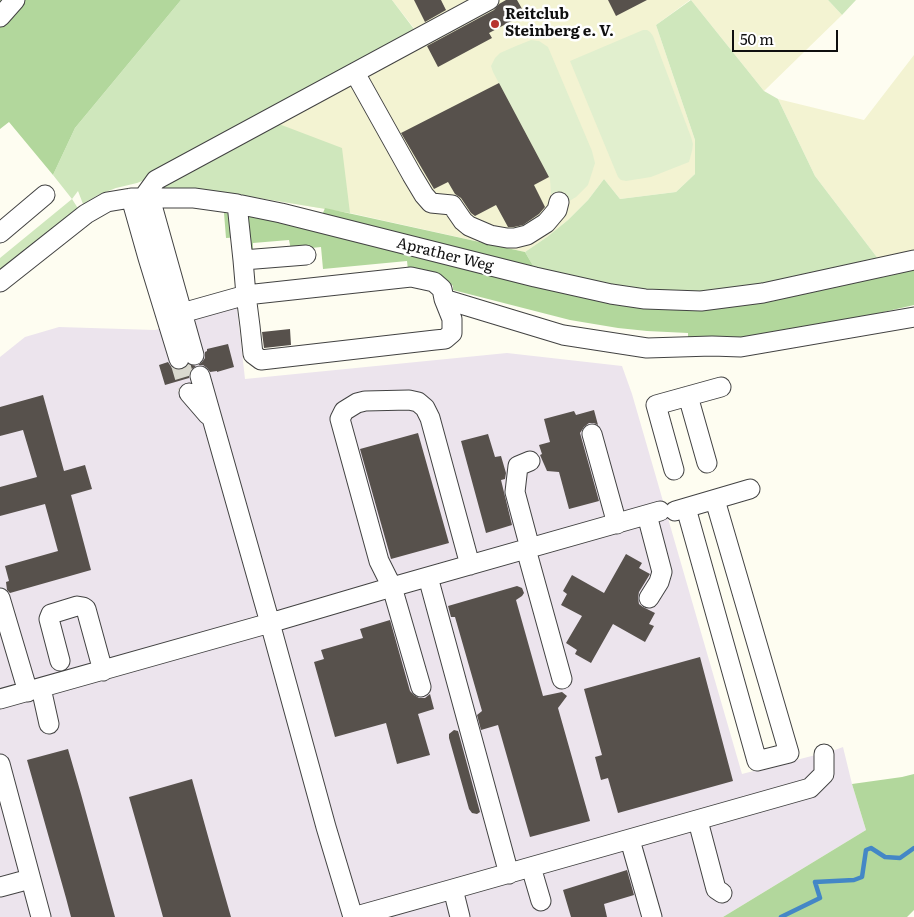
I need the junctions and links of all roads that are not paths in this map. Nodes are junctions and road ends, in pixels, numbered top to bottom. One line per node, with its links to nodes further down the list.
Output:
1 (15, 0): 3 (street)
2 (489, 0): 4 (street)
3 (0, 17)
4 (355, 72): 6 (street); 7 (street)
5 (45, 195): 9 (street)
6 (141, 198): 8 (street, Aprather Weg); 13 (street, Aprather Weg); 16 (street); 16 (street)
7 (560, 202)
8 (237, 204): 11 (street); 12 (street, Aprather Weg)
9 (0, 233)
10 (306, 255): 11 (street)
11 (243, 260): 14 (street)
12 (914, 260)
13 (0, 282)
14 (246, 295): 15 (street); 15 (street); 16 (street)
15 (444, 299): 17 (street)
16 (182, 313)
17 (914, 317)
18 (200, 376): 22 (street)
19 (721, 387): 21 (street)
20 (189, 393): 22 (street)
21 (688, 396): 25 (street); 26 (street)
22 (212, 420): 37 (street)
23 (592, 434): 30 (street)
24 (530, 461): 31 (street)
25 (707, 463)
26 (674, 470)
27 (750, 489): 28 (street)
28 (715, 500): 29 (street); 29 (street)
29 (667, 511): 30 (street); 36 (street)
30 (616, 524): 31 (street)
31 (528, 549): 32 (street); 40 (street)
32 (470, 565): 33 (street); 34 (street)
33 (428, 577): 34 (street); 50 (street)
34 (392, 587): 37 (street); 41 (street)
35 (0, 598): 42 (street)
36 (649, 598)
37 (270, 622): 39 (street); 57 (street)
38 (60, 661): 39 (street)
39 (103, 671): 42 (street)
40 (562, 679)
41 (421, 687)
42 (34, 690): 43 (street); 44 (street)
43 (0, 699)
44 (49, 724)
45 (824, 754): 47 (street)
46 (0, 764): 51 (street)
47 (698, 821): 48 (street); 54 (street)
48 (630, 840): 49 (street); 59 (street)
49 (531, 867): 50 (street); 55 (street)
50 (509, 874): 53 (street)
51 (30, 879): 52 (street); 56 (street)
52 (0, 887)
53 (452, 889): 57 (street); 58 (street)
54 (722, 893)
55 (541, 901)
56 (41, 917)
57 (353, 917)
58 (460, 917)
59 (652, 917)

